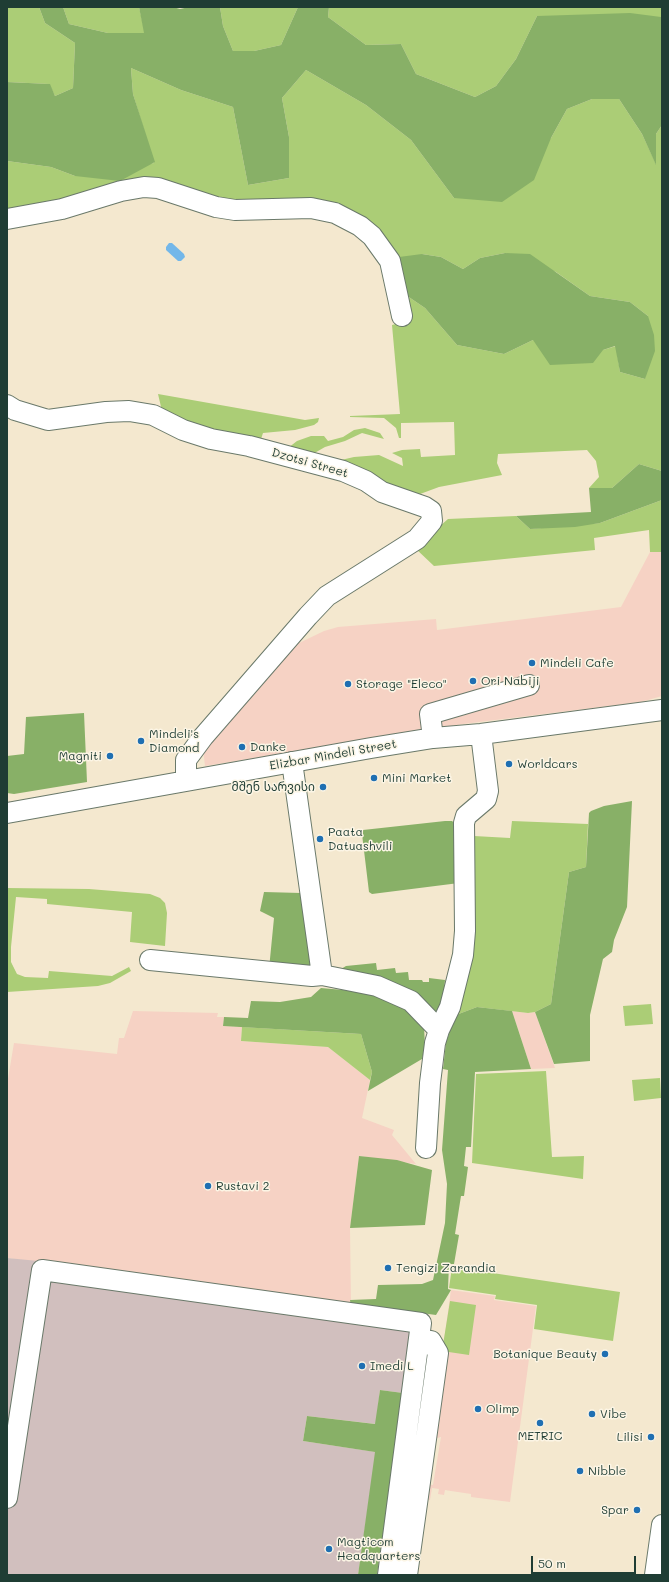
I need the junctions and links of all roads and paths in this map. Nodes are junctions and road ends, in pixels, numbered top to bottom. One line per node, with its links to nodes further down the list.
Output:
1 (7, 218): 2 (street)
2 (402, 316)
3 (7, 405): 9 (street, Dzotsi Street)
4 (529, 685): 7 (street)
5 (662, 710): 6 (street, Elizbar Mindeli Street)
6 (481, 734): 7 (street, Elizbar Mindeli Street); 13 (street)
7 (433, 738): 8 (street, Elizbar Mindeli Street)
8 (292, 762): 9 (street, Elizbar Mindeli Street); 12 (street)
9 (186, 780): 10 (street, Elizbar Mindeli Street)
10 (11, 808)
11 (150, 960): 12 (street)
12 (322, 975): 13 (street)
13 (438, 1030): 14 (street)
14 (426, 1148)
15 (419, 1339): 16 (street); 18 (street); 19 (street)
16 (7, 1498)
17 (662, 1525): 20 (street)
18 (388, 1575)
19 (407, 1575)
20 (655, 1575)

